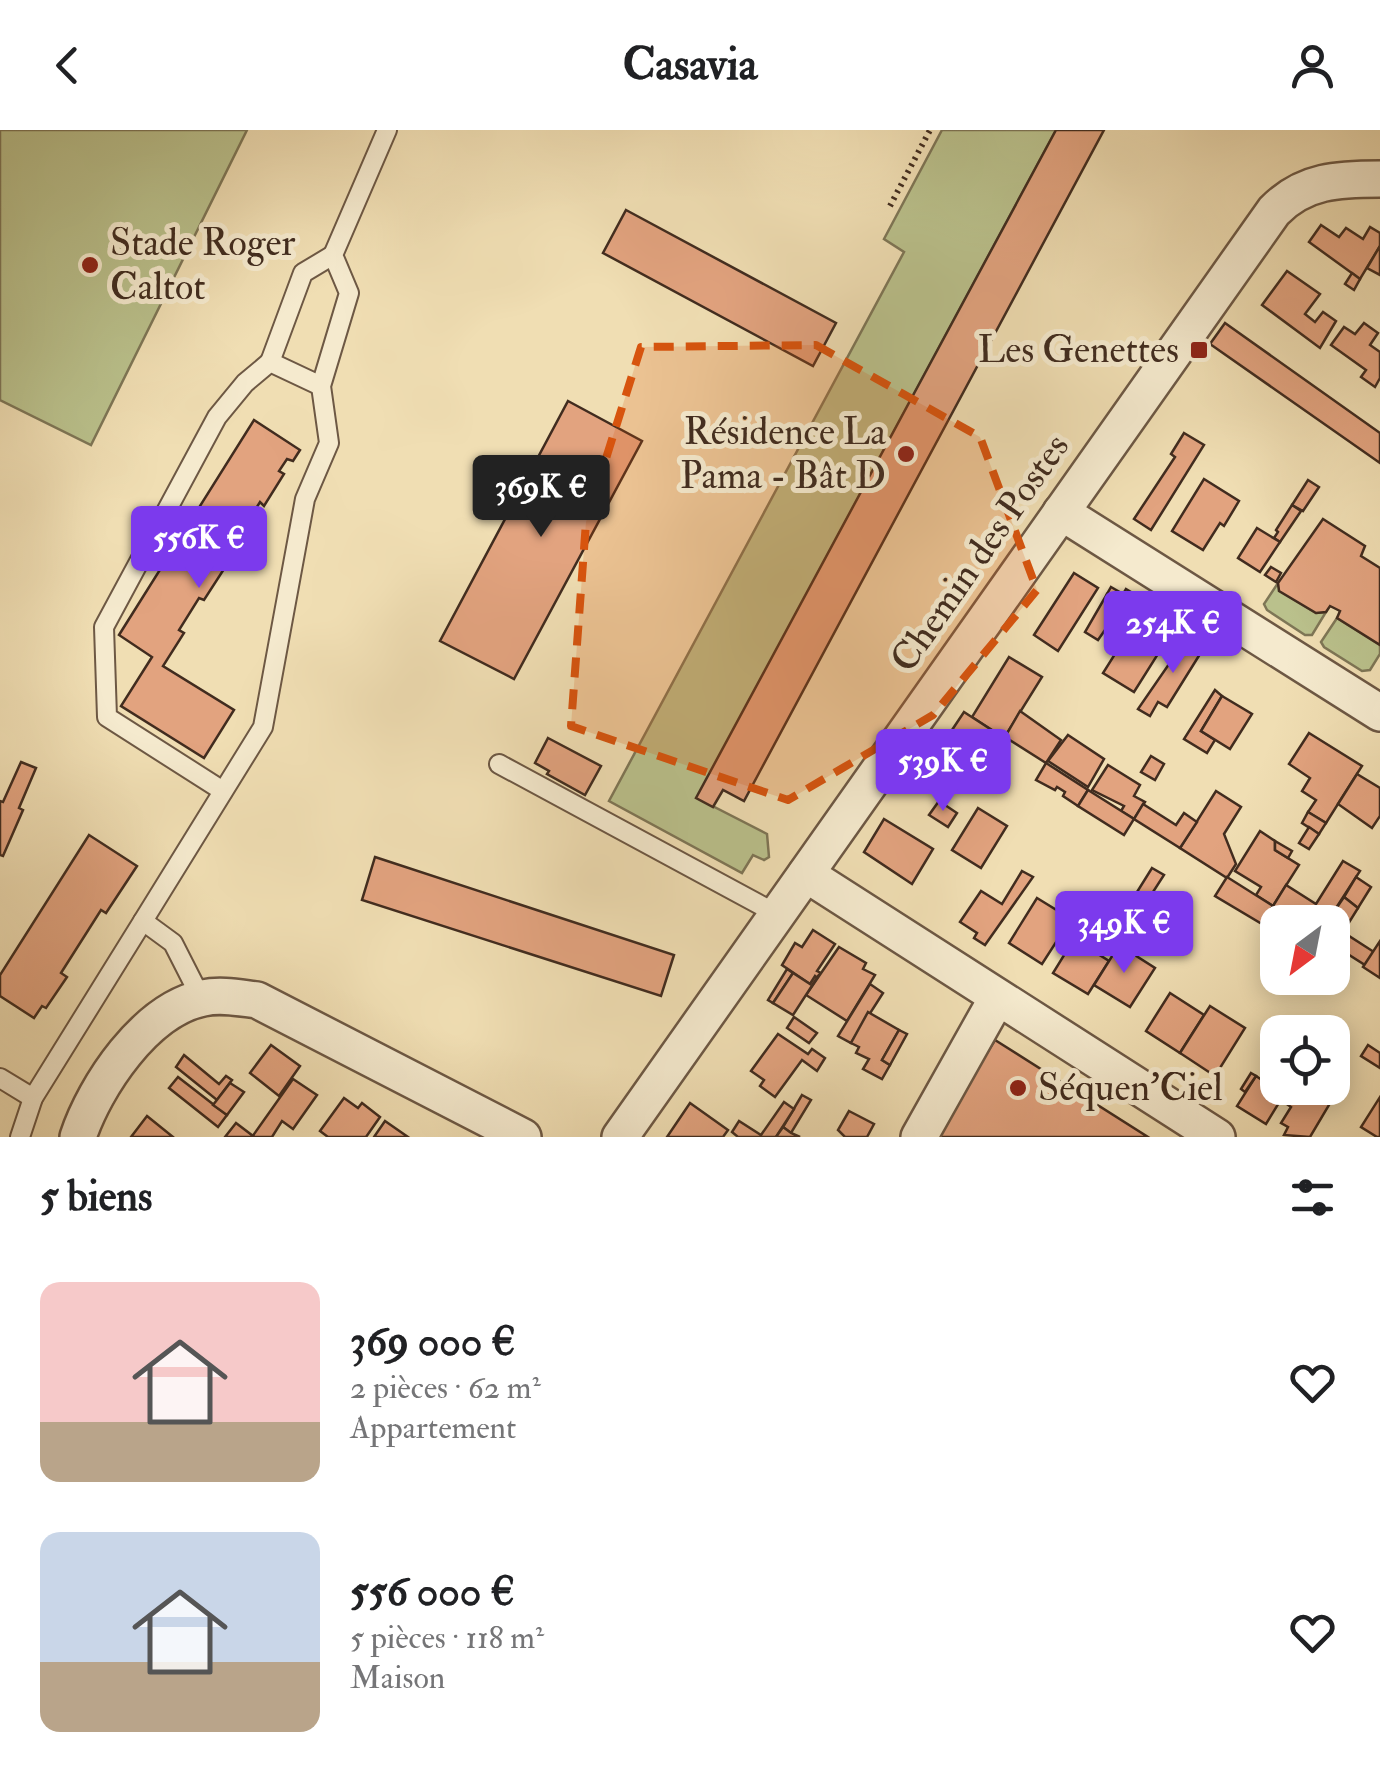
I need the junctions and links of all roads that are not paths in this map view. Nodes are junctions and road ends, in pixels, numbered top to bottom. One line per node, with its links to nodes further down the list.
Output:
1 (388, 130): 3 (lane)
2 (1380, 180): 6 (street, Chemin des Postes)
3 (333, 254): 4 (lane); 5 (lane)
4 (270, 362): 5 (lane); 9 (lane)
5 (321, 386): 9 (lane)
6 (1061, 512): 7 (street); 10 (street, Chemin des Postes)
7 (1380, 713)
8 (499, 764): 11 (lane)
9 (223, 792): 12 (lane)
10 (806, 874): 11 (street, Chemin des Postes); 14 (street)
11 (778, 914): 20 (street, Chemin des Postes)
12 (143, 922): 13 (lane); 16 (lane)
13 (201, 998): 18 (street); 19 (street)
14 (997, 998): 21 (street); 22 (street)
15 (0, 1078): 16 (lane)
16 (33, 1098): 17 (lane)
17 (20, 1137)
18 (78, 1137)
19 (523, 1137)
20 (620, 1137)
21 (918, 1137)
22 (1217, 1137)

